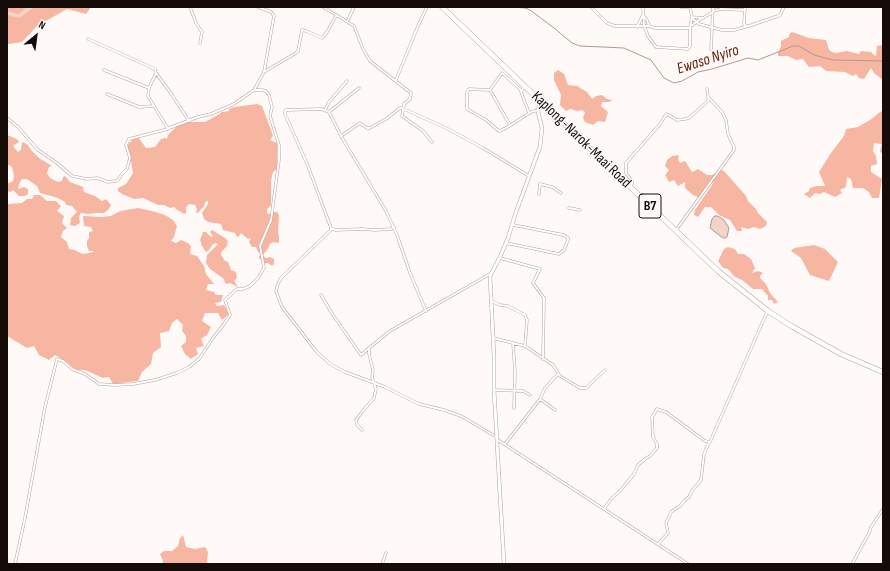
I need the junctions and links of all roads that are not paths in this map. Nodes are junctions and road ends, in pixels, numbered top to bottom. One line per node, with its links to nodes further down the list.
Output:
1 (190, 7): 29 (street)
2 (258, 7): 32 (street)
3 (324, 7): 15 (street)
4 (353, 7): 18 (street)
5 (428, 7): 34 (street)
6 (442, 7): 36 (highway, Kaplong-Narok-Maai Road / B7)
7 (591, 7): 24 (street)
8 (643, 7): 14 (street)
9 (681, 7): 16 (street)
10 (713, 7): 13 (street)
11 (784, 7): 23 (street)
12 (745, 8): 13 (street); 20 (street)
13 (713, 12): 17 (street); 26 (street)
14 (643, 14): 21 (street); 22 (street); 24 (street)
15 (338, 16): 18 (street); 32 (street)
16 (692, 17): 17 (street); 19 (street); 25 (street)
17 (703, 18): 19 (street)
18 (348, 21): 34 (street)
19 (697, 22): 25 (street); 26 (street)
20 (744, 25): 23 (street); 27 (street)
21 (644, 26): 22 (street); 24 (street); 25 (street)
22 (649, 26): 25 (street)
23 (749, 26): 27 (street)
24 (637, 27)
25 (690, 27)
26 (713, 28): 27 (street); 30 (street)
27 (741, 28)
28 (88, 39): 33 (street)
29 (200, 43)
30 (711, 50)
31 (104, 70): 37 (street)
32 (264, 72): 40 (street)
33 (156, 73): 37 (street); 53 (street)
34 (396, 80): 47 (street)
35 (346, 81): 48 (street)
36 (524, 85): 42 (street); 45 (highway, Kaplong-Narok-Maai Road / B7)
37 (149, 88): 46 (street)
38 (359, 88): 50 (street)
39 (707, 89): 44 (street)
40 (254, 90): 53 (street); 99 (street)
41 (490, 90): 42 (street); 54 (street); 54 (street)
42 (522, 91): 51 (street)
43 (107, 94): 46 (street)
44 (709, 98): 59 (street); 67 (street)
45 (540, 100): 49 (main road); 59 (highway, Kaplong-Narok-Maai Road / B7)
46 (154, 106): 55 (street)
47 (402, 108): 56 (street); 57 (street); 58 (street)
48 (325, 110): 50 (street); 65 (street)
49 (538, 110): 51 (street); 58 (main road)
50 (329, 112): 56 (street)
51 (529, 114): 54 (street)
52 (7, 118): 55 (street)
53 (189, 121): 55 (street)
54 (510, 126)
55 (168, 129)
56 (341, 136): 66 (street)
57 (432, 142)
58 (529, 176): 64 (main road)
59 (630, 186): 67 (highway, Kaplong-Narok-Maai Road / B7)
60 (561, 193): 61 (street)
61 (539, 194)
62 (569, 208): 63 (street)
63 (580, 210)
64 (513, 225): 68 (main road); 68 (street)
65 (331, 228): 66 (street); 83 (street)
66 (394, 228): 74 (street)
67 (676, 230): 73 (highway, Kaplong-Narok-Maai Road / B7)
68 (506, 242): 69 (main road)
69 (500, 258): 70 (main road); 79 (street)
70 (491, 273): 72 (main road); 74 (street)
71 (321, 295): 78 (street)
72 (491, 301): 75 (main road); 77 (street)
73 (768, 310): 81 (highway, Kaplong-Narok-Maai Road / B7); 93 (street)
74 (426, 311): 78 (street)
75 (493, 338): 76 (street); 84 (main road)
76 (513, 343): 77 (street); 85 (street)
77 (525, 346): 79 (street)
78 (369, 348): 83 (street)
79 (543, 359): 82 (street)
80 (605, 370): 82 (street)
81 (883, 372)
82 (559, 373): 87 (street)
83 (374, 383): 90 (street); 91 (street)
84 (494, 390): 85 (street); 92 (main road)
85 (514, 390): 86 (street); 88 (street)
86 (530, 395)
87 (540, 399): 89 (street); 94 (street)
88 (514, 408)
89 (555, 410)
90 (362, 430)
91 (493, 435)
92 (498, 440): 94 (street); 101 (main road)
93 (709, 443): 95 (street); 97 (street)
94 (505, 444): 95 (street)
95 (604, 509): 97 (street)
96 (883, 509): 103 (street)
97 (658, 544): 102 (street)
98 (386, 553): 100 (street)
99 (15, 564)
100 (382, 564)
101 (504, 564)
102 (688, 564)
103 (852, 564)

